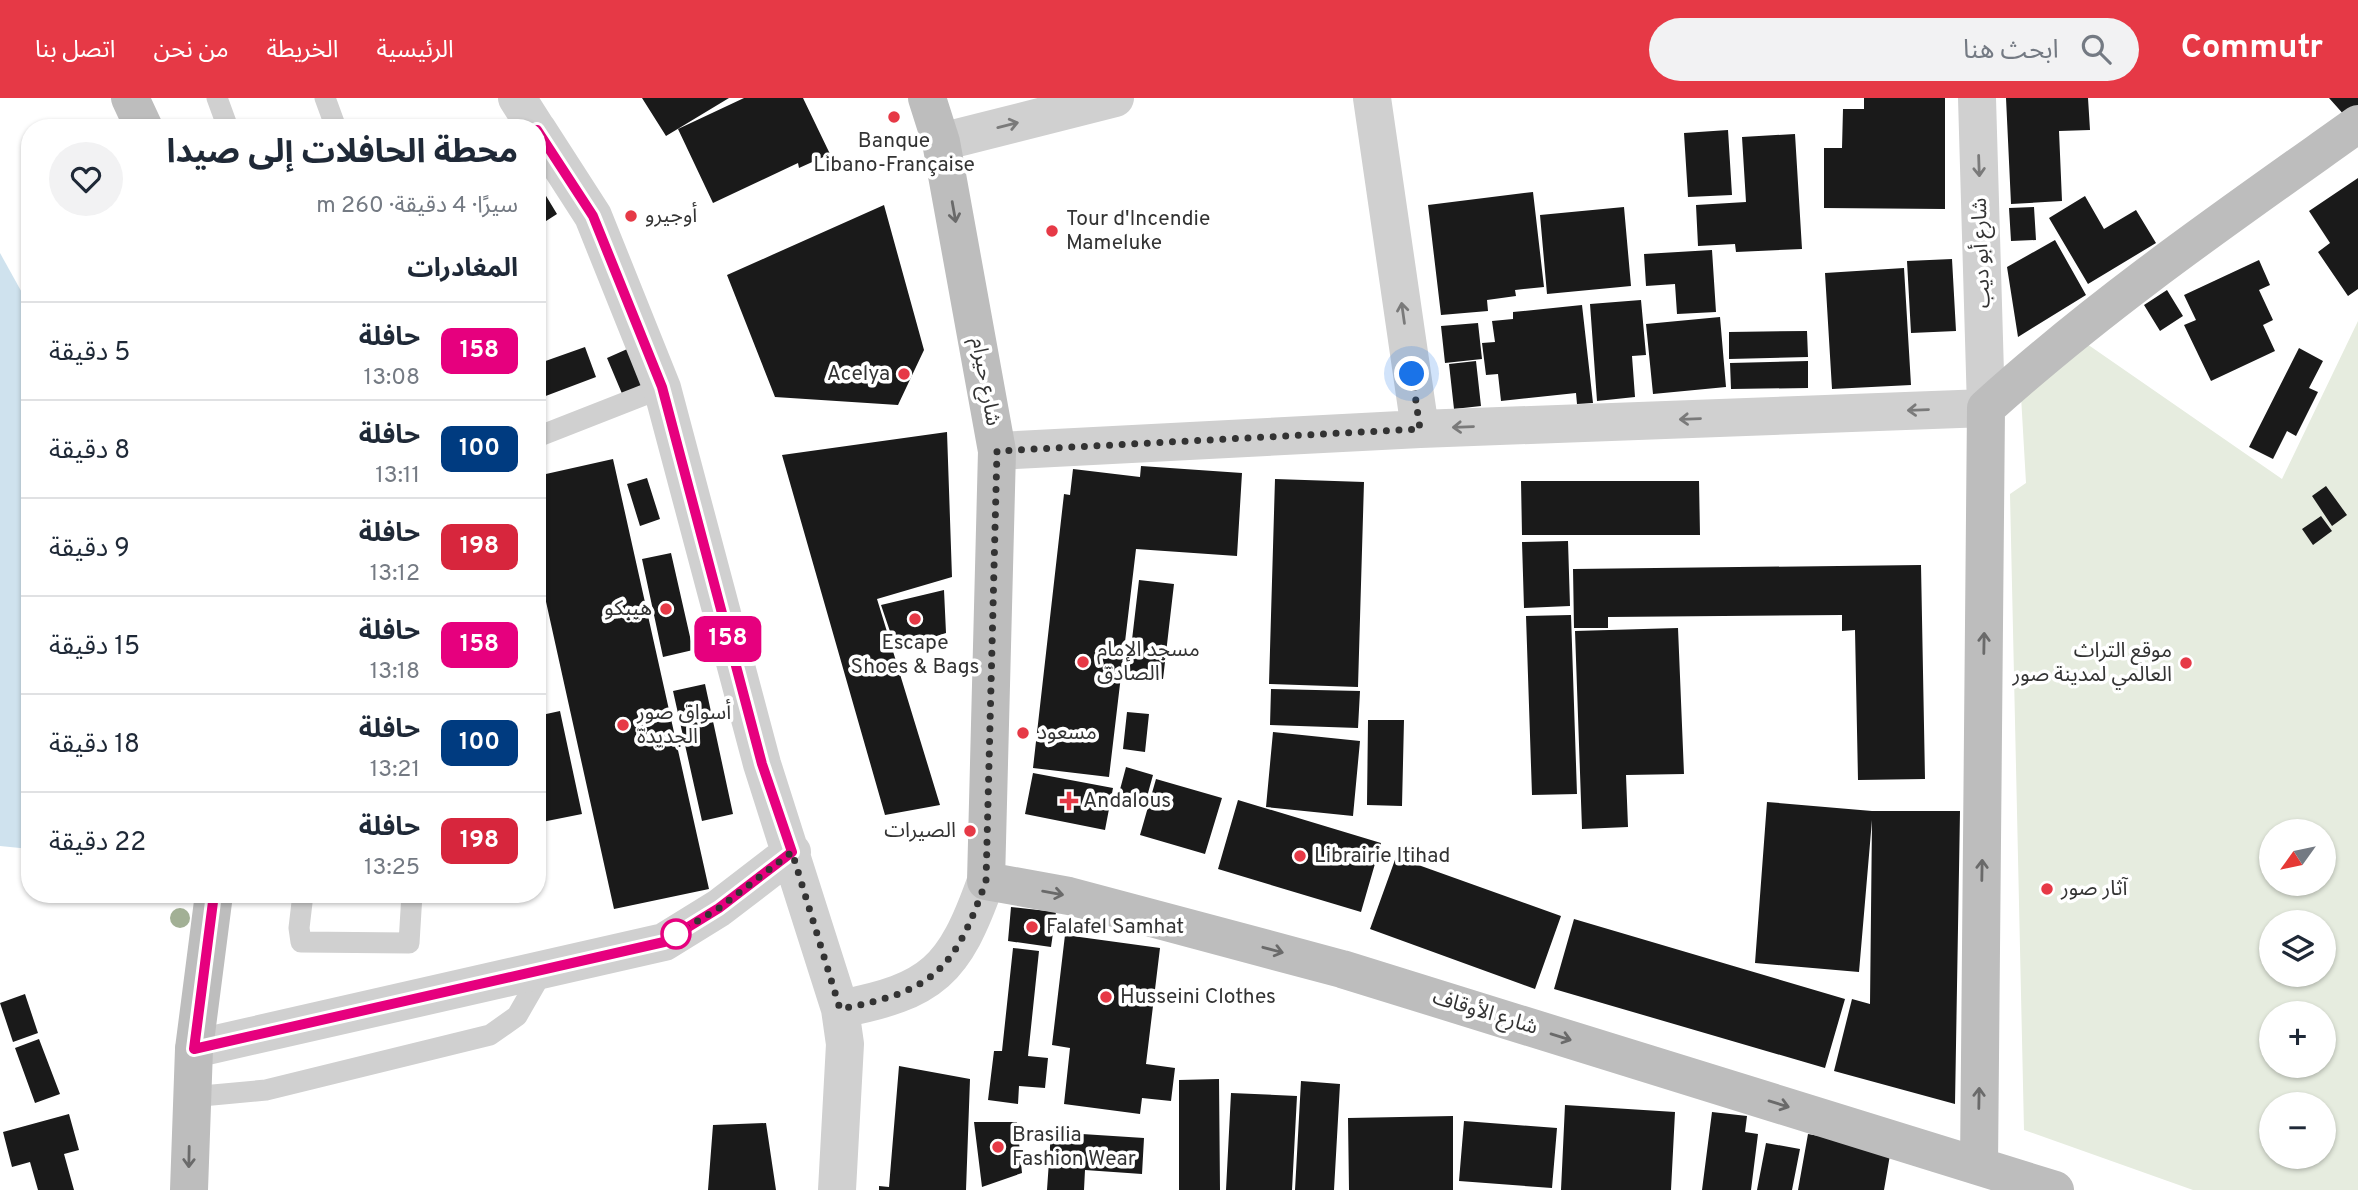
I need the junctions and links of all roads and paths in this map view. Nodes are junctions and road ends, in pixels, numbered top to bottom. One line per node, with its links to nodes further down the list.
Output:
1 (130, 98): 9 (street)
2 (217, 98): 10 (lane)
3 (325, 98): 11 (lane)
4 (517, 98): 12 (street)
5 (927, 98): 14 (street, شارع حيرام)
6 (1115, 98): 14 (street, one-way to 6)
7 (1372, 98): 18 (street, one-way to 7)
8 (1978, 98): 17 (street, شارع أبو ديب, one-way to 17)
9 (140, 119)
10 (225, 119)
11 (333, 119)
12 (531, 119)
13 (2358, 124): 17 (street)
14 (941, 142): 20 (street, شارع حيرام, one-way to 20)
15 (546, 143): 16 (street)
16 (662, 387): 19 (lane); 21 (street)
17 (1986, 408): 18 (street, one-way to 18); 30 (street, one-way to 17)
18 (1420, 429): 20 (street)
19 (546, 433)
20 (997, 451): 22 (street, شارع حيرام)
21 (792, 852): 26 (street); 27 (street)
22 (986, 881): 27 (street, شارع حيرام); 30 (street, شارع الأوقاف, one-way to 30)
23 (213, 903): 28 (street)
24 (302, 903): 25 (lane)
25 (411, 903)
26 (544, 969): 28 (street); 29 (lane)
27 (842, 1026): 32 (street)
28 (194, 1049): 29 (street)
29 (191, 1097): 31 (street, one-way to 31)
30 (1975, 1178): 33 (street, شارع الأوقاف)
31 (188, 1190)
32 (837, 1190)
33 (2054, 1190)

